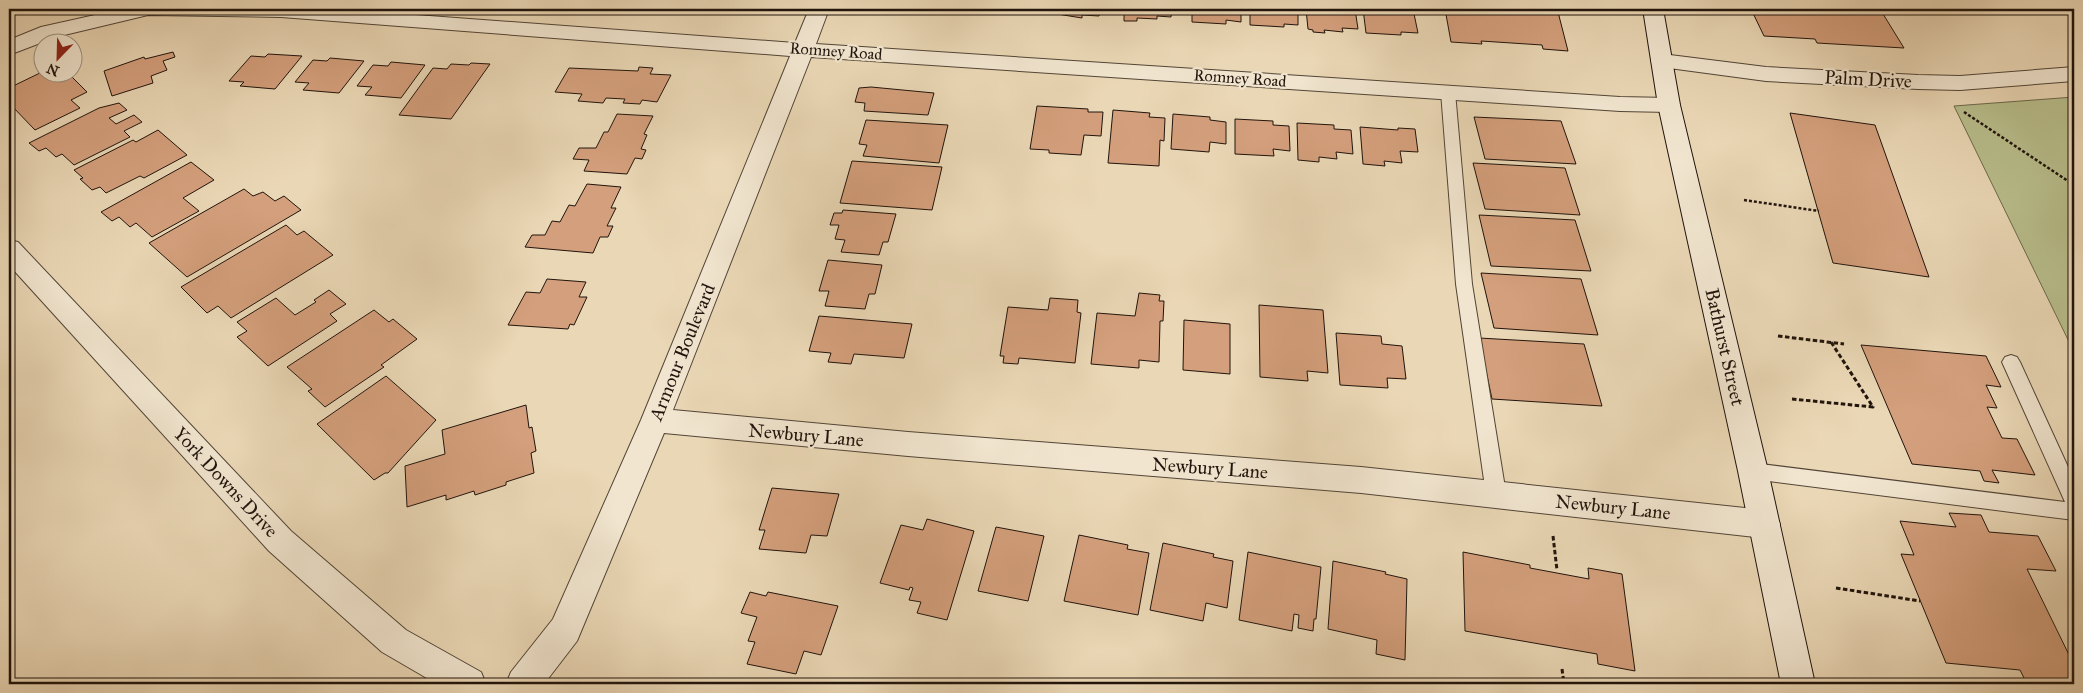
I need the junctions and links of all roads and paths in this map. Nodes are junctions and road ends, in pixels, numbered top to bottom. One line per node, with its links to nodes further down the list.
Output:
1 (819, 9): 4 (street, Armour Boulevard)
2 (1653, 9): 5 (street, Bathurst Street)
3 (9, 48): 4 (street, Romney Road)
4 (804, 50): 8 (street, Romney Road); 19 (street, Armour Boulevard)
5 (1662, 61): 7 (street, Palm Drive); 9 (street, Bathurst Street)
6 (2074, 74): 7 (street, Palm Drive)
7 (1918, 82): 10 (path)
8 (1448, 92): 9 (street, Romney Road); 21 (lane)
9 (1669, 106): 20 (street, Bathurst Street)
10 (2074, 185)
11 (1744, 200): 12 (path)
12 (1819, 211)
13 (9, 250): 28 (street, York Downs Drive)
14 (1778, 336): 15 (path)
15 (1831, 342): 16 (path); 18 (path)
16 (1844, 344)
17 (2011, 362): 22 (lane)
18 (1792, 399)
19 (655, 420): 21 (street, Newbury Lane); 29 (street, Armour Boulevard)
20 (1754, 471): 23 (lane); 24 (street, Bathurst Street)
21 (1496, 494): 24 (street, Newbury Lane)
22 (2074, 500)
23 (2074, 512)
24 (1764, 524): 31 (street, Bathurst Street)
25 (1836, 588): 26 (path)
26 (1920, 601)
27 (1562, 668): 30 (path)
28 (469, 684)
29 (523, 684)
30 (1564, 684)
31 (1798, 684)

